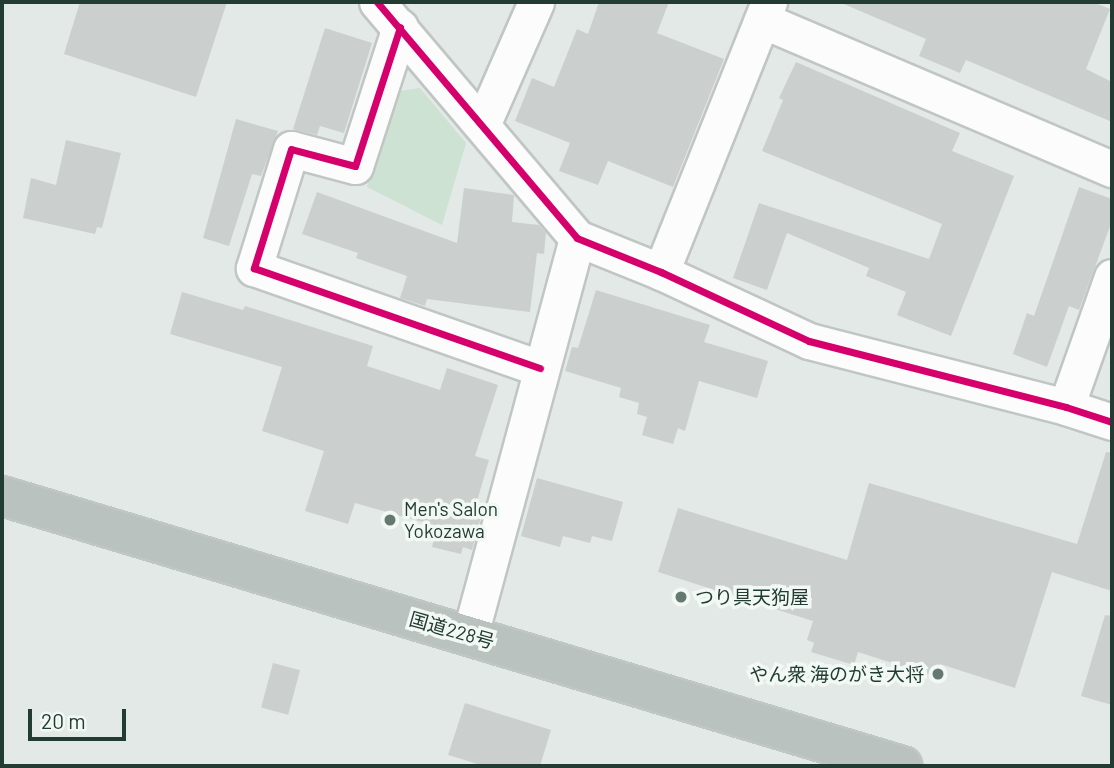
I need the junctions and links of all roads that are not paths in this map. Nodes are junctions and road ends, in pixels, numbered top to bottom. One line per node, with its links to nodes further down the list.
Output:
1 (536, 2): 4 (street)
2 (766, 11): 5 (street); 7 (street)
3 (388, 14): 4 (street); 9 (street)
4 (483, 122): 6 (street)
5 (1112, 169)
6 (577, 237): 7 (street); 9 (street)
7 (661, 272): 10 (street)
8 (1112, 277): 10 (street)
9 (540, 368): 13 (street)
10 (1066, 407): 11 (street)
11 (1112, 422)
12 (2, 496): 13 (highway, 国道228号)
13 (470, 635): 14 (highway, 国道228号)
14 (902, 766)

